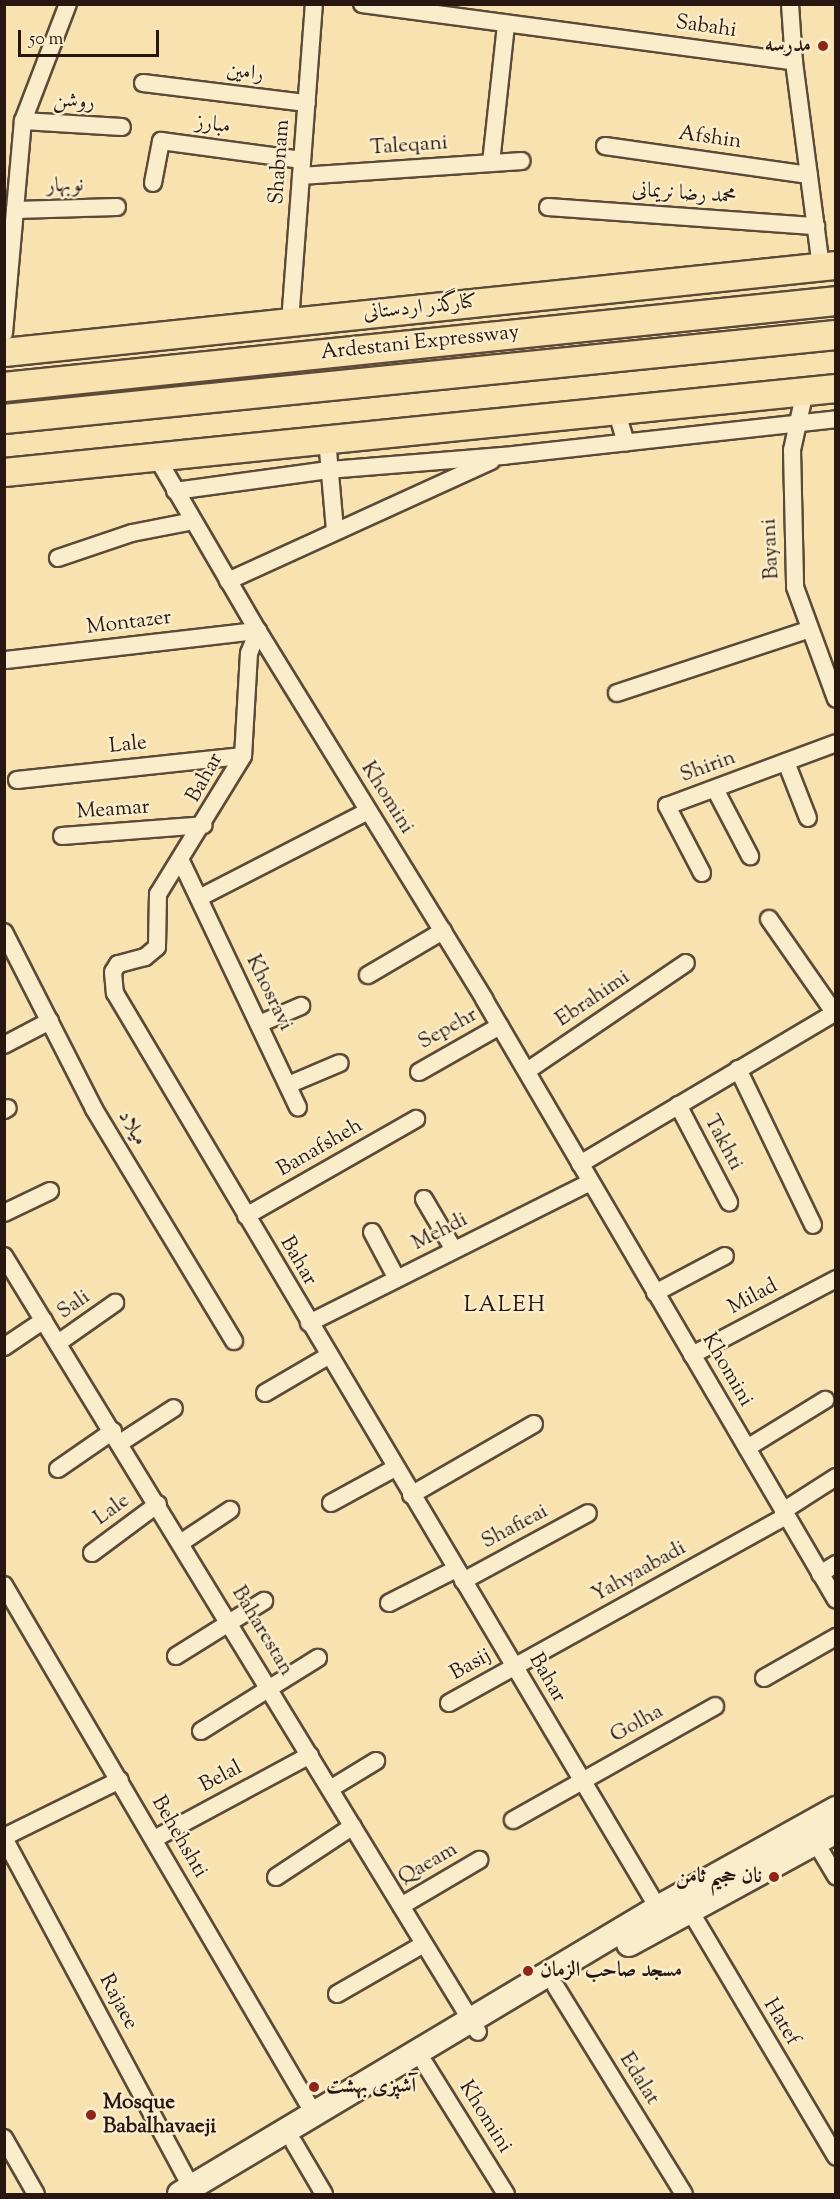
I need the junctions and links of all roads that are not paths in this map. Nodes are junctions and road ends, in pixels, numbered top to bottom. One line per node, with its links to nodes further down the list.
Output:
1 (68, 4): 9 (street)
2 (314, 4): 8 (street, Shabnam)
3 (362, 4): 5 (street, Sabahi)
4 (790, 4): 6 (street)
5 (506, 24): 6 (street, Sabahi); 13 (street)
6 (794, 62): 15 (street)
7 (142, 83): 8 (street, رامین)
8 (307, 103): 14 (street, Shabnam)
9 (23, 121): 10 (street, روشن); 19 (street)
10 (122, 127)
11 (605, 146): 15 (street, Afshin)
12 (521, 161): 13 (street, Taleqani)
13 (491, 163): 14 (street, Taleqani)
14 (302, 168): 16 (street, مبارز); 23 (street, Shabnam)
15 (809, 175): 20 (street)
16 (153, 183)
17 (117, 207): 19 (street, نوبهار)
18 (548, 207): 20 (street, محمد رضا نریمانی)
19 (15, 210): 24 (street)
20 (816, 226): 21 (street)
21 (828, 266): 23 (main road, کنارگذر اردستانی)
22 (836, 301): 27 (highway, Ardestani Expressway)
23 (290, 322): 26 (main road, کنارگذر اردستانی)
24 (4, 333)
25 (836, 334): 31 (highway, Ardestani Expressway)
26 (4, 352)
27 (4, 387)
28 (836, 388): 29 (main road)
29 (805, 391): 30 (main road); 32 (street); 33 (street, Bayani)
30 (616, 410): 34 (main road); 35 (street)
31 (4, 419)
32 (834, 422): 33 (street)
33 (797, 423): 35 (street); 45 (street, Bayani)
34 (327, 439): 36 (main road); 38 (street)
35 (626, 442): 37 (street)
36 (156, 456): 39 (main road); 40 (street, Khomini)
37 (503, 456): 38 (street); 42 (street)
38 (330, 470): 40 (street); 42 (street)
39 (4, 472)
40 (175, 490): 41 (street, Khomini)
41 (193, 521): 43 (street); 44 (street, Khomini)
42 (335, 531): 44 (street)
43 (58, 558)
44 (228, 580): 46 (street, Khomini)
45 (810, 629): 48 (street); 49 (street, Bayani)
46 (258, 631): 47 (street, Montazer); 51 (street, Bahar); 55 (street, Khomini)
47 (6, 660)
48 (617, 693)
49 (836, 699)
50 (836, 743): 52 (street, Shirin)
51 (243, 756): 53 (street, Lale); 57 (street, Bahar)
52 (786, 762): 54 (street, Shirin); 56 (street)
53 (17, 780)
54 (715, 789): 59 (street); 61 (street, Shirin)
55 (368, 811): 62 (street); 65 (street, Khomini)
56 (808, 818)
57 (204, 825): 58 (street, Meamar); 60 (street, Bahar)
58 (62, 836)
59 (750, 856)
60 (180, 859): 62 (street, Khosravi); 88 (street, Bahar)
61 (702, 873)
62 (199, 898): 71 (street, Khosravi)
63 (769, 919): 69 (street)
64 (4, 932): 70 (street, میلاد)
65 (443, 932): 67 (street); 72 (street, Khomini)
66 (686, 963): 76 (street, Ebrahimi)
67 (368, 975)
68 (301, 1005): 71 (street)
69 (835, 1013): 75 (street)
70 (50, 1021): 73 (street); 100 (street, میلاد)
71 (259, 1024): 78 (street, Khosravi)
72 (500, 1026): 76 (street, Khomini); 77 (street, Sepehr)
73 (4, 1045)
74 (340, 1063): 78 (street)
75 (738, 1069): 79 (street); 89 (street)
76 (526, 1071): 82 (street, Khomini)
77 (419, 1072)
78 (288, 1086): 80 (street, Khosravi)
79 (678, 1105): 82 (street); 86 (street, Takhti)
80 (298, 1107)
81 (416, 1119): 88 (street, Banafsheh)
82 (580, 1164): 83 (street, Khomini)
83 (590, 1182): 91 (street, Mehdi); 96 (street, Khomini)
84 (51, 1191): 87 (street)
85 (424, 1199): 91 (street)
86 (729, 1202)
87 (4, 1213)
88 (246, 1216): 99 (street, Bahar)
89 (813, 1225)
90 (372, 1232): 94 (street)
91 (454, 1250): 94 (street, Mehdi)
92 (4, 1256): 98 (street, Baharestan)
93 (725, 1256): 96 (street)
94 (397, 1279): 99 (street, Mehdi)
95 (836, 1279): 103 (street, Milad)
96 (655, 1293): 103 (street, Khomini)
97 (115, 1304): 101 (street, Sali)
98 (44, 1320): 101 (street, Baharestan); 102 (street)
99 (309, 1323): 104 (street, Bahar)
100 (234, 1341)
101 (58, 1343): 109 (street, Baharestan)
102 (4, 1347)
103 (692, 1355): 110 (street, Khomini)
104 (328, 1356): 105 (street); 111 (street, Bahar)
105 (265, 1393)
106 (825, 1400): 110 (street)
107 (174, 1408): 109 (street)
108 (534, 1424): 114 (street)
109 (117, 1437): 112 (street); 116 (street, Baharestan)
110 (747, 1448): 119 (street, Khomini)
111 (395, 1468): 114 (street, Bahar); 115 (street)
112 (58, 1469)
113 (836, 1478): 119 (street, Yahyaabadi)
114 (411, 1495): 124 (street, Bahar)
115 (331, 1503)
116 (158, 1504): 120 (street, Baharestan); 121 (street, Lale)
117 (230, 1510): 120 (street)
118 (588, 1513): 124 (street, Shafieai)
119 (785, 1514): 123 (street, Khomini); 133 (street, Yahyaabadi)
120 (182, 1542): 129 (street, Baharestan)
121 (92, 1553)
122 (836, 1564): 123 (street)
123 (820, 1574): 126 (street, Khomini)
124 (459, 1575): 128 (street, Shafieai); 133 (street, Bahar)
125 (4, 1585): 141 (street, Behehshti)
126 (836, 1600)
127 (264, 1601): 129 (street)
128 (389, 1603)
129 (230, 1622): 131 (street); 135 (street, Baharestan)
130 (836, 1637): 134 (street)
131 (176, 1656)
132 (318, 1658): 135 (street)
133 (514, 1667): 136 (street, Basij); 142 (street, Bahar)
134 (764, 1678)
135 (271, 1690): 138 (street); 139 (street, Baharestan)
136 (449, 1703)
137 (715, 1706): 142 (street, Golha)
138 (201, 1731)
139 (310, 1755): 143 (street, Baharestan); 149 (street, Belal)
140 (376, 1761): 143 (street)
141 (120, 1780): 147 (street); 149 (street, Behehshti)
142 (580, 1781): 145 (street, Golha); 154 (street, Bahar)
143 (330, 1789): 146 (street, Baharestan)
144 (836, 1809): 154 (main road)
145 (513, 1820)
146 (353, 1826): 152 (street); 153 (street, Baharestan)
147 (4, 1837): 165 (street, Rajaee)
148 (826, 1837): 151 (street); 155 (main road)
149 (154, 1839): 161 (street, Behehshti)
150 (478, 1860): 153 (street, Qaeam)
151 (836, 1876)
152 (276, 1877)
153 (401, 1906): 156 (street, Baharestan)
154 (658, 1908): 159 (main road)
155 (689, 1909): 157 (main road); 164 (street, Hatef)
156 (424, 1944): 158 (street); 159 (street, Baharestan)
157 (556, 1987): 159 (main road); 169 (street, Edalat)
158 (337, 1994)
159 (474, 2026): 160 (main road); 161 (main road)
160 (425, 2064): 163 (main road); 168 (street, Khomini)
161 (313, 2112): 165 (main road)
162 (4, 2138): 166 (street)
163 (294, 2143): 165 (main road); 167 (street)
164 (836, 2157)
165 (194, 2192)
166 (36, 2194)
167 (324, 2194)
168 (506, 2194)
169 (684, 2194)

